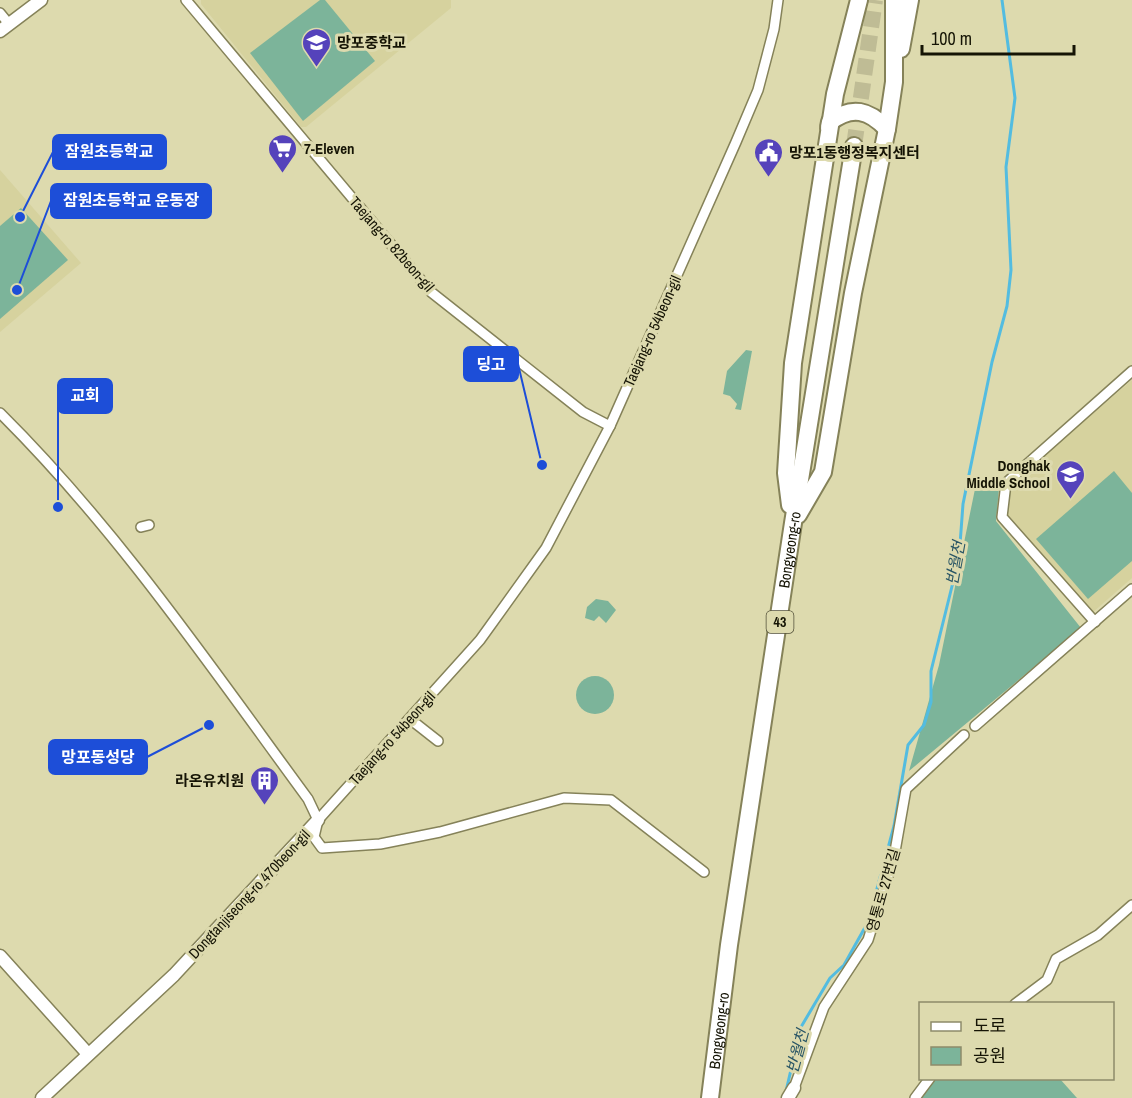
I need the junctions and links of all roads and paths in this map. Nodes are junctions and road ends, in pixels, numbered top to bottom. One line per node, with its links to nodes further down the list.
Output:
1 (41, 0): 8 (street)
2 (186, 0): 15 (street, Taejang-ro 82beon-gil)
3 (778, 0): 15 (street, Taejang-ro 54beon-gil)
4 (859, 0): 11 (highway)
5 (894, 0): 9 (highway)
6 (910, 0): 9 (highway)
7 (0, 13): 8 (street)
8 (4, 27)
9 (894, 82): 10 (highway)
10 (887, 129): 11 (highway); 16 (highway)
11 (827, 140): 16 (highway)
12 (854, 146): 16 (highway, Bongyeong-ro / 43)
13 (1132, 371): 18 (street)
14 (0, 413): 23 (street)
15 (610, 426): 19 (street, Taejang-ro 54beon-gil)
16 (793, 523): 32 (highway, Bongyeong-ro / 43)
17 (1132, 589): 18 (street)
18 (1095, 622): 20 (street)
19 (410, 719): 22 (street); 23 (street, Taejang-ro 54beon-gil)
20 (975, 726)
21 (964, 735): 30 (street, 영통로 27번길)
22 (438, 741)
23 (318, 820): 24 (street, Dongtanjiseong-ro 470beon-gil); 28 (street, Dongtanjiseong-ro 470beon-gil)
24 (704, 872)
25 (1132, 905): 27 (street)
26 (0, 956): 28 (street)
27 (1018, 1002)
28 (88, 1054): 31 (street, Dongtanjiseong-ro 470beon-gil)
29 (928, 1080): 33 (street)
30 (791, 1093)
31 (42, 1098)
32 (710, 1098)
33 (915, 1098)

